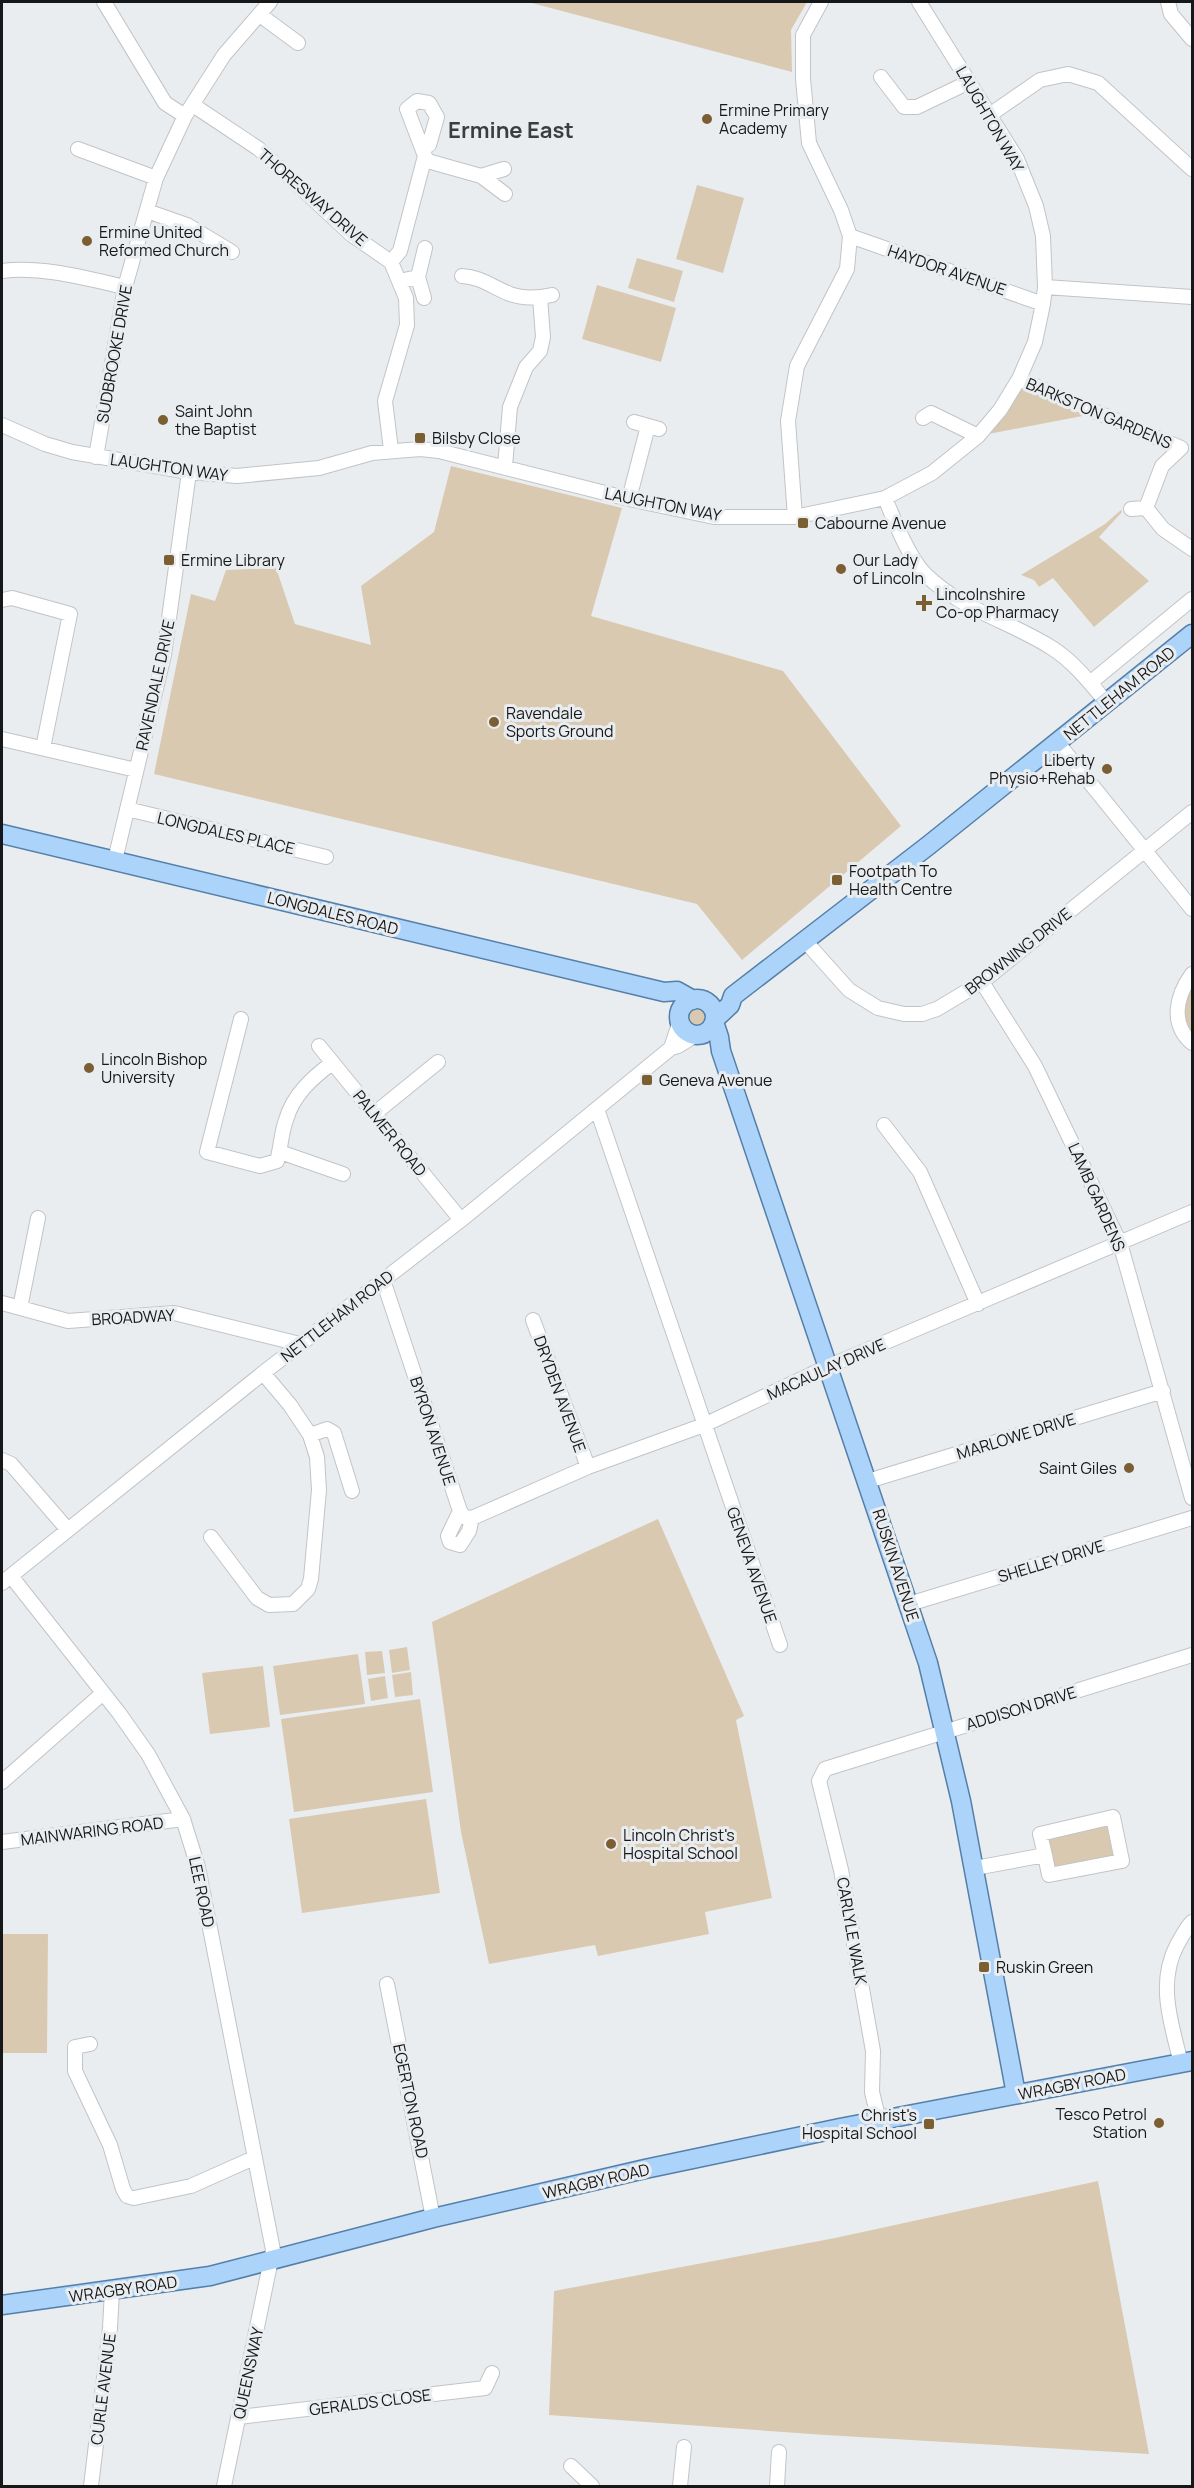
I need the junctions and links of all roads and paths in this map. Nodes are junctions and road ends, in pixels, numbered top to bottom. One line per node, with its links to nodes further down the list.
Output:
1 (104, 2): 11 (street, THORESWAY DRIVE)
2 (270, 2): 6 (street, SUDBROOKE DRIVE)
3 (821, 2): 20 (street)
4 (919, 2): 10 (street, LAUGHTON WAY)
5 (1168, 2): 7 (street)
6 (260, 15): 8 (street); 11 (street, SUDBROOKE DRIVE)
7 (1192, 39)
8 (298, 44)
9 (881, 77): 10 (street)
10 (969, 82): 12 (street, LAUGHTON WAY)
11 (189, 111): 17 (street, SUDBROOKE DRIVE); 23 (street, THORESWAY DRIVE)
12 (991, 114): 15 (street); 29 (street, LAUGHTON WAY)
13 (78, 149): 17 (street)
14 (504, 169): 16 (street)
15 (1192, 169)
16 (481, 176): 18 (street); 23 (street)
17 (156, 178): 19 (street, SUDBROOKE DRIVE)
18 (506, 195)
19 (147, 211): 22 (street); 28 (street, SUDBROOKE DRIVE)
20 (850, 236): 32 (street, HAYDOR AVENUE); 47 (street)
21 (425, 248): 26 (street)
22 (232, 252)
23 (391, 262): 27 (street)
24 (2, 271): 28 (street)
25 (462, 276): 41 (street)
26 (418, 277): 27 (street); 31 (street)
27 (399, 281): 39 (street)
28 (125, 287): 40 (street, SUDBROOKE DRIVE)
29 (1045, 287): 30 (street); 32 (street, LAUGHTON WAY)
30 (1192, 297)
31 (424, 298)
32 (1043, 304): 33 (street, LAUGHTON WAY)
33 (1019, 379): 37 (street, LAUGHTON WAY); 38 (street, BARKSTON GARDENS)
34 (928, 411): 37 (street)
35 (2, 425): 40 (street, LAUGHTON WAY)
36 (647, 426): 44 (street)
37 (978, 436): 43 (street, LAUGHTON WAY)
38 (1186, 447): 45 (street, BARKSTON GARDENS)
39 (391, 450): 41 (street, LAUGHTON WAY); 42 (street, LAUGHTON WAY)
40 (96, 456): 42 (street, LAUGHTON WAY)
41 (505, 466): 44 (street, LAUGHTON WAY)
42 (189, 472): 57 (street, RAVENDALE DRIVE)
43 (885, 498): 47 (street, LAUGHTON WAY); 52 (street)
44 (629, 499): 47 (street, LAUGHTON WAY)
45 (1146, 508): 46 (street); 48 (street)
46 (1131, 509)
47 (795, 517)
48 (1192, 549)
49 (1192, 599): 52 (street)
50 (2, 600): 56 (street)
51 (1192, 633): 53 (main road, NETTLEHAM ROAD)
52 (1090, 683): 53 (street)
53 (1107, 703): 55 (main road, NETTLEHAM ROAD)
54 (2, 739): 56 (street)
55 (1057, 742): 61 (street); 65 (main road, NETTLEHAM ROAD)
56 (43, 748): 57 (street)
57 (136, 770): 58 (street, RAVENDALE DRIVE)
58 (127, 809): 62 (street, LONGDALES PLACE); 63 (street, RAVENDALE DRIVE)
59 (1192, 812): 61 (street, BROWNING DRIVE)
60 (2, 834): 63 (main road, LONGDALES ROAD)
61 (1144, 850): 64 (street); 67 (street, BROWNING DRIVE)
62 (326, 857)
63 (115, 860): 68 (main road, LONGDALES ROAD)
64 (1192, 909)
65 (806, 942): 67 (street, BROWNING DRIVE); 69 (main road, NETTLEHAM ROAD)
66 (1192, 974): 75 (street)
67 (982, 982): 89 (street, LAMB GARDENS)
68 (664, 992): 70 (main road, LONGDALES ROAD); 72 (main road)
69 (733, 996): 70 (main road, NETTLEHAM ROAD); 73 (main road, NETTLEHAM ROAD)
70 (698, 1000): 72 (main road); 73 (main road)
71 (241, 1019): 84 (street)
72 (679, 1019): 74 (main road); 77 (street)
73 (715, 1021): 74 (main road); 78 (main road, RUSKIN AVENUE)
74 (698, 1035): 77 (street, NETTLEHAM ROAD); 78 (main road)
75 (1192, 1043)
76 (319, 1046): 80 (street, PALMER ROAD)
77 (671, 1048): 81 (street, NETTLEHAM ROAD)
78 (721, 1051): 96 (main road, RUSKIN AVENUE)
79 (438, 1062): 82 (street)
80 (332, 1063): 82 (street, PALMER ROAD); 84 (street)
81 (597, 1109): 88 (street, NETTLEHAM ROAD); 99 (street, GENEVA AVENUE)
82 (374, 1113): 88 (street, PALMER ROAD)
83 (884, 1125): 92 (street)
84 (280, 1152): 85 (street)
85 (343, 1174)
86 (1192, 1212): 89 (street, MACAULAY DRIVE)
87 (38, 1218): 93 (street)
88 (461, 1220): 90 (street, NETTLEHAM ROAD)
89 (1120, 1243): 92 (street, MACAULAY DRIVE); 98 (street, LAMB GARDENS)
90 (383, 1280): 95 (street, NETTLEHAM ROAD); 106 (street, BYRON AVENUE)
91 (2, 1303): 93 (street, BROADWAY)
92 (978, 1304): 96 (street, MACAULAY DRIVE)
93 (20, 1308): 95 (street, BROADWAY)
94 (533, 1320): 102 (street, DRYDEN AVENUE)
95 (300, 1344): 97 (street, NETTLEHAM ROAD)
96 (827, 1367): 99 (street, MACAULAY DRIVE); 103 (main road, RUSKIN AVENUE)
97 (263, 1373): 100 (street); 108 (street, NETTLEHAM ROAD)
98 (1163, 1391): 103 (street, MARLOWE DRIVE); 105 (street, LAMB GARDENS)
99 (704, 1425): 102 (street, MACAULAY DRIVE); 112 (street, GENEVA AVENUE)
100 (310, 1435): 104 (street); 109 (street)
101 (2, 1460): 108 (street)
102 (588, 1467): 106 (street, MACAULAY DRIVE)
103 (868, 1481): 111 (main road, RUSKIN AVENUE)
104 (352, 1491)
105 (1192, 1498)
106 (466, 1514)
107 (1192, 1518): 111 (street, SHELLEY DRIVE)
108 (68, 1530): 110 (street, NETTLEHAM ROAD)
109 (219, 1541)
110 (6, 1579): 114 (street, LEE ROAD)
111 (909, 1604): 115 (main road, RUSKIN AVENUE)
112 (780, 1645)
113 (1192, 1655): 115 (street, ADDISON DRIVE)
114 (103, 1693): 117 (street); 118 (street, LEE ROAD)
115 (944, 1731): 116 (street, ADDISON DRIVE); 121 (main road, RUSKIN AVENUE)
116 (850, 1761): 127 (street, CARLYLE WALK)
117 (2, 1782)
118 (183, 1819): 119 (street, MAINWARING ROAD); 128 (street, LEE ROAD)
119 (2, 1842)
120 (1045, 1855): 120 (street); 121 (street)
121 (975, 1868): 126 (main road, RUSKIN AVENUE)
122 (1192, 1922): 125 (street)
123 (387, 1984): 129 (street, EGERTON ROAD)
124 (90, 2044): 128 (street)
125 (1187, 2062): 126 (main road, WRAGBY ROAD)
126 (1016, 2094): 127 (main road, WRAGBY ROAD)
127 (879, 2121): 129 (main road, WRAGBY ROAD)
128 (254, 2158): 130 (street, LEE ROAD)
129 (433, 2218): 130 (main road, WRAGBY ROAD)
130 (273, 2259): 131 (main road, WRAGBY ROAD); 134 (street, QUEENSWAY)
131 (112, 2291): 132 (main road, WRAGBY ROAD); 138 (street, CURLE AVENUE)
132 (2, 2305)
133 (492, 2373): 134 (street, GERALDS CLOSE)
134 (239, 2417): 139 (street, QUEENSWAY)
135 (684, 2447): 141 (street)
136 (779, 2452): 142 (street)
137 (571, 2466): 140 (street)
138 (91, 2487)
139 (224, 2487)
140 (592, 2487)
141 (680, 2487)
142 (777, 2487)

